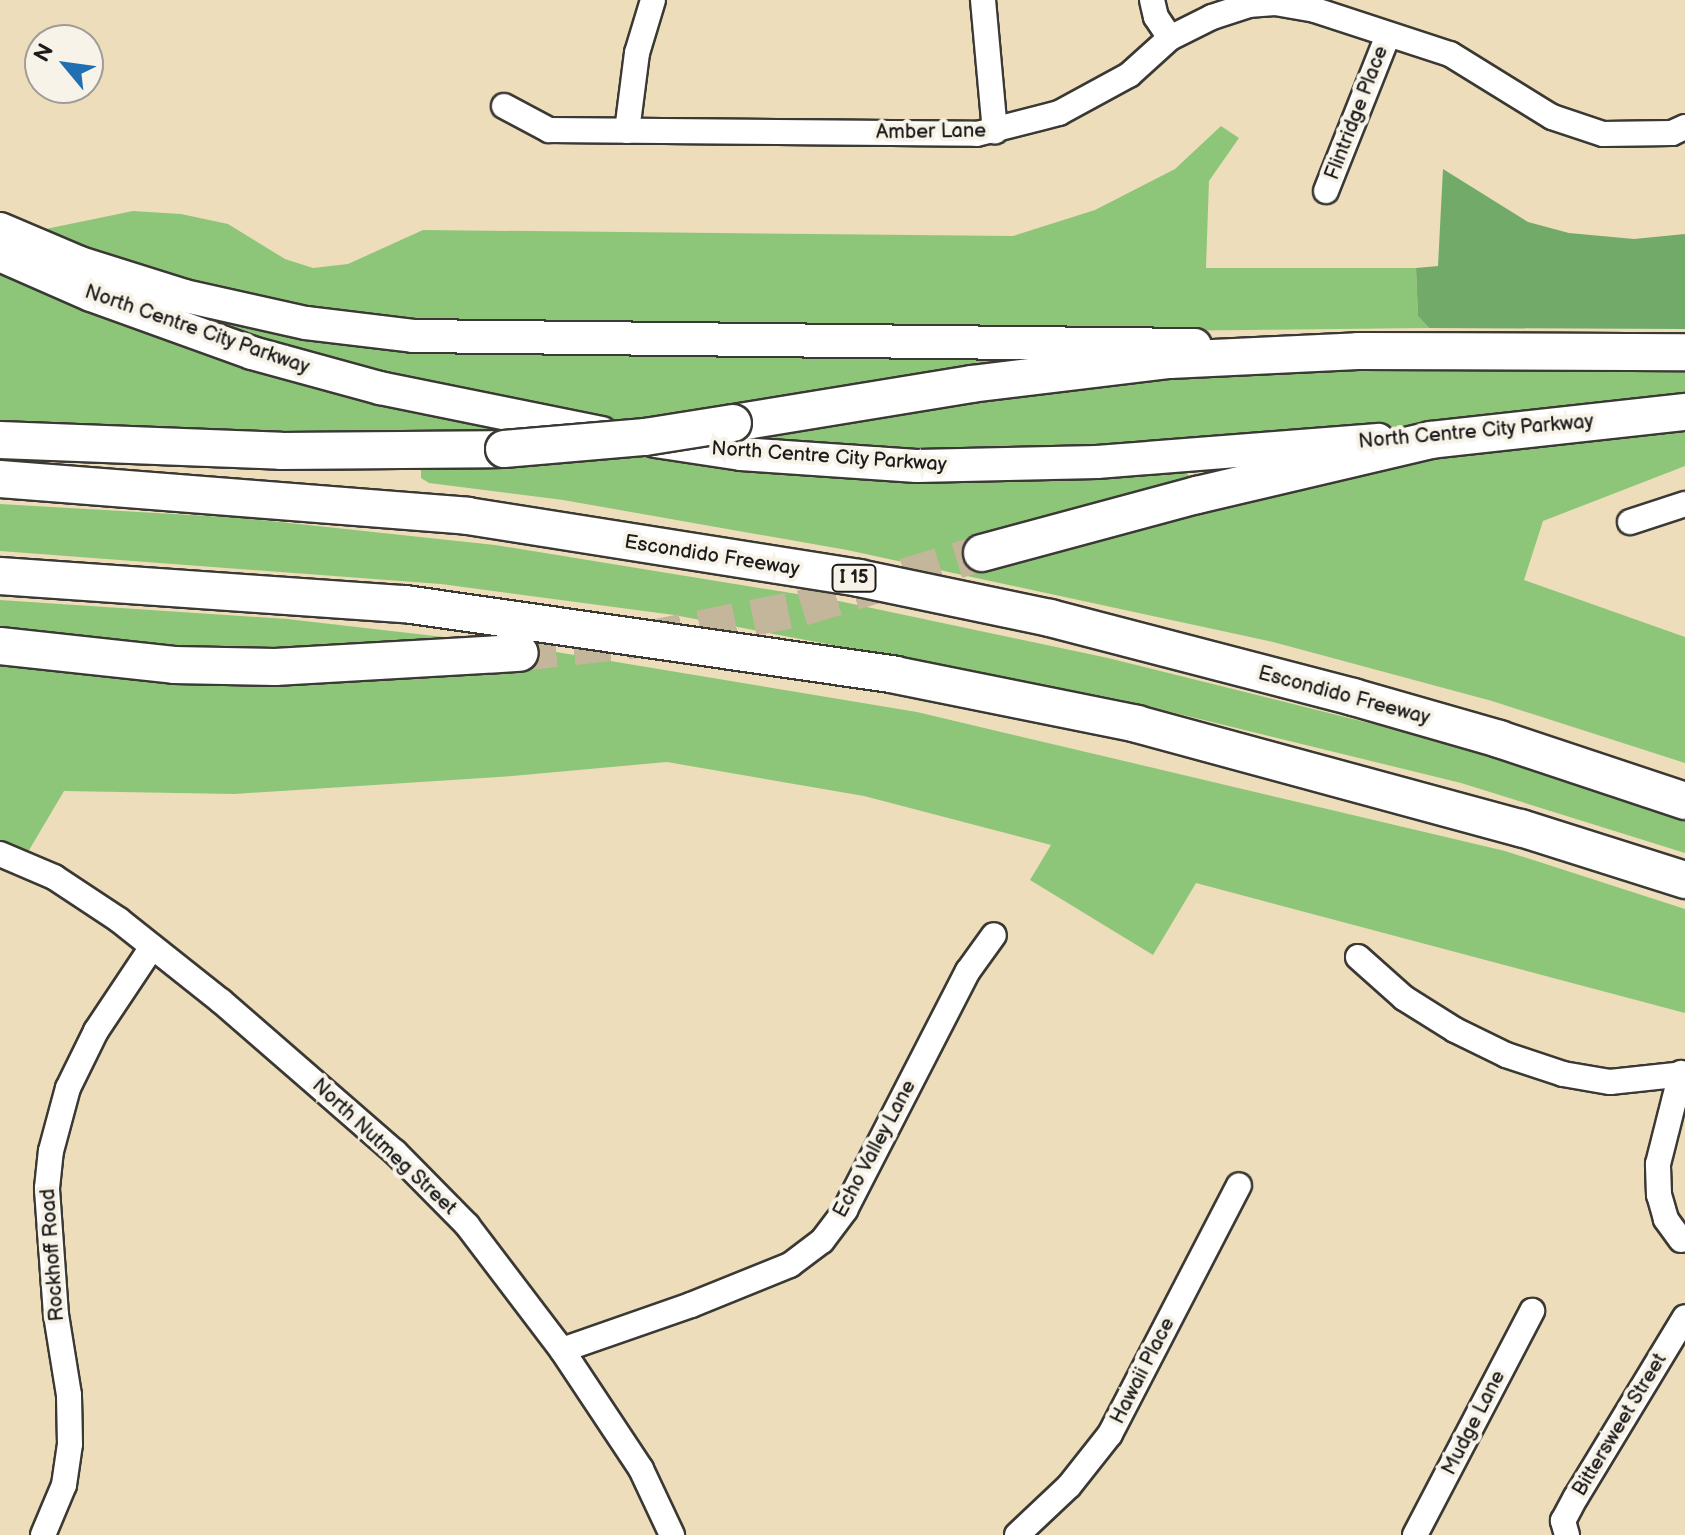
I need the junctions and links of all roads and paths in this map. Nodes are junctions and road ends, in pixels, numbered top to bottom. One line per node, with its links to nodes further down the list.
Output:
1 (653, 0): 8 (street)
2 (983, 0): 9 (street)
3 (1152, 0): 5 (street)
4 (1388, 35): 5 (street, Amber Lane); 7 (street, Amber Lane); 10 (street, Flintridge Place)
5 (1170, 38): 9 (street, Amber Lane)
6 (504, 106): 8 (street, Amber Lane)
7 (1685, 127)
8 (627, 131): 9 (street, Amber Lane)
9 (995, 131)
10 (1326, 191)
11 (0, 229): 13 (main road, North Centre City Parkway)
12 (0, 255): 17 (main road, North Centre City Parkway)
13 (1358, 351): 14 (highway, North Centre City Parkway); 16 (highway, bridge)
14 (1685, 352)
15 (1685, 412): 17 (highway, North Centre City Parkway)
16 (0, 440)
17 (1431, 440): 21 (highway)
18 (0, 479): 25 (highway, Escondido Freeway / I 15)
19 (1685, 504): 20 (street)
20 (1630, 522)
21 (982, 553)
22 (0, 576): 27 (highway)
23 (0, 646): 24 (highway)
24 (520, 653)
25 (1685, 801)
26 (0, 854): 29 (street, North Nutmeg Street)
27 (1685, 880)
28 (994, 935): 36 (street, Echo Valley Lane)
29 (152, 947): 36 (street, North Nutmeg Street); 37 (street, Rockhoff Road)
30 (1358, 957): 31 (street)
31 (1683, 1074): 33 (street)
32 (1239, 1185): 39 (street, Hawaii Place)
33 (1681, 1240)
34 (1532, 1311): 40 (street, Mudge Lane)
35 (1685, 1317): 41 (street, Bittersweet Street)
36 (562, 1350): 38 (street, North Nutmeg Street)
37 (43, 1535)
38 (672, 1535)
39 (1017, 1535)
40 (1415, 1535)
41 (1567, 1535)

